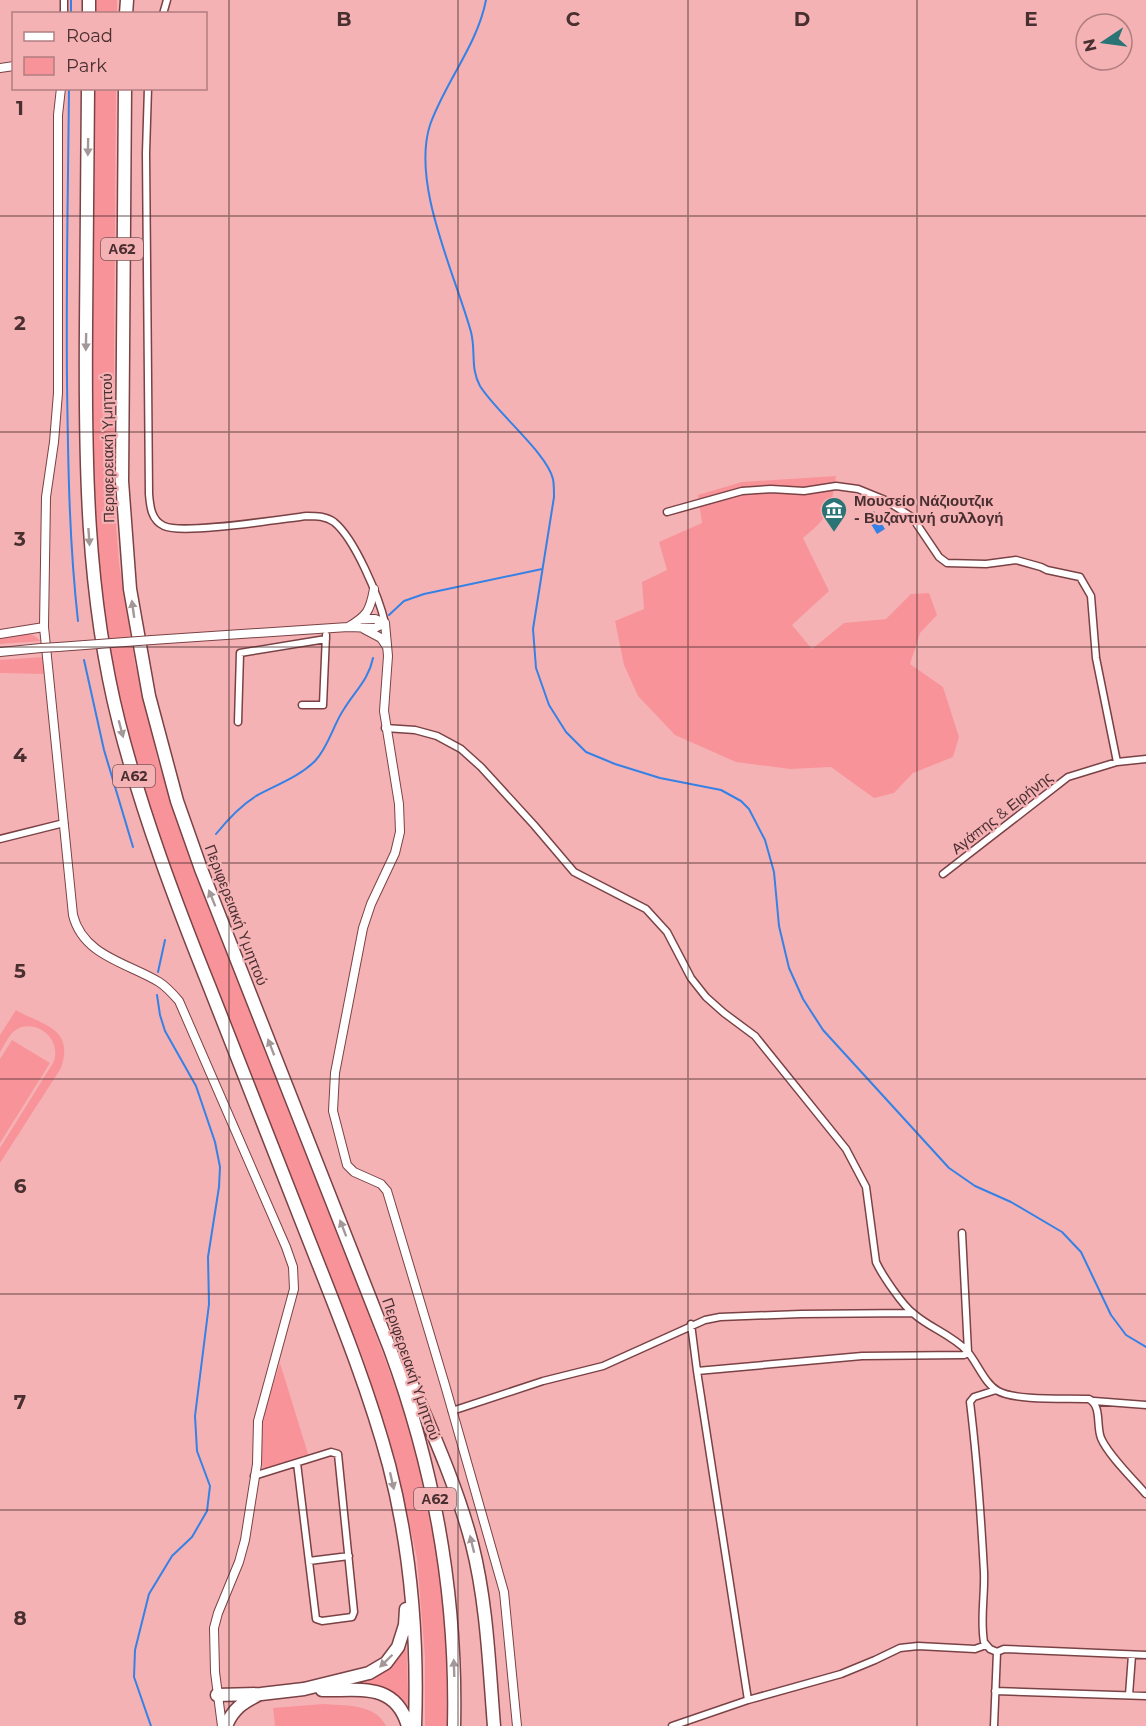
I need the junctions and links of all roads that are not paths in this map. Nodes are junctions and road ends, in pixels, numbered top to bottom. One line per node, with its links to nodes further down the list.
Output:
1 (61, 90): 9 (street)
2 (88, 90): 40 (highway, Περιφερειακή Υμηττού / Α62, one-way to 40)
3 (125, 90): 26 (highway, Περιφερειακή Υμηττού / Α62, one-way to 3)
4 (148, 90): 6 (street)
5 (668, 512): 21 (street)
6 (374, 589): 7 (street); 8 (street)
7 (362, 619): 8 (street); 10 (street)
8 (385, 623): 11 (street); 15 (street)
9 (45, 627): 13 (street); 22 (street)
10 (348, 627): 11 (street); 12 (street)
11 (363, 628): 15 (street)
12 (326, 629): 14 (street); 16 (street, bridge)
13 (0, 634)
14 (326, 639): 17 (street); 18 (street)
15 (387, 648): 19 (street)
16 (0, 652)
17 (302, 705)
18 (238, 722)
19 (385, 728): 27 (street); 34 (street)
20 (1146, 759): 21 (street, Αγάπης & Ειρήνης)
21 (1117, 762): 24 (street, Αγάπης & Ειρήνης)
22 (64, 823): 23 (street); 36 (street)
23 (0, 839)
24 (943, 874)
25 (962, 1233): 29 (street)
26 (364, 1283): 55 (highway, Περιφερειακή Υμηττού / Α62, one-way to 26); 56 (highway, one-way to 26)
27 (912, 1314): 28 (street); 29 (street)
28 (692, 1324): 30 (street); 34 (street)
29 (968, 1352): 30 (street); 31 (street)
30 (697, 1371): 51 (street)
31 (996, 1390): 32 (street); 41 (street)
32 (1094, 1401): 33 (street); 37 (street)
33 (1146, 1405)
34 (452, 1411): 57 (street)
35 (297, 1463): 36 (street); 38 (street); 39 (street)
36 (254, 1476): 50 (street)
37 (1146, 1494)
38 (349, 1556): 39 (street); 39 (street)
39 (309, 1562)
40 (408, 1564): 45 (highway, one-way to 45); 54 (highway, Περιφερειακή Υμηττού / Α62)
41 (986, 1645): 42 (street); 51 (street)
42 (997, 1652): 43 (street); 46 (street)
43 (1132, 1655): 44 (street); 47 (street)
44 (1146, 1655)
45 (304, 1689): 49 (highway); 53 (highway)
46 (994, 1691): 47 (street); 59 (street)
47 (1129, 1695): 48 (street)
48 (1146, 1696)
49 (255, 1697): 50 (highway); 52 (highway)
50 (218, 1698): 52 (street)
51 (748, 1700): 58 (street)
52 (224, 1726)
53 (408, 1726)
54 (415, 1726)
55 (454, 1726)
56 (494, 1726)
57 (517, 1726)
58 (672, 1726)
59 (994, 1726)

